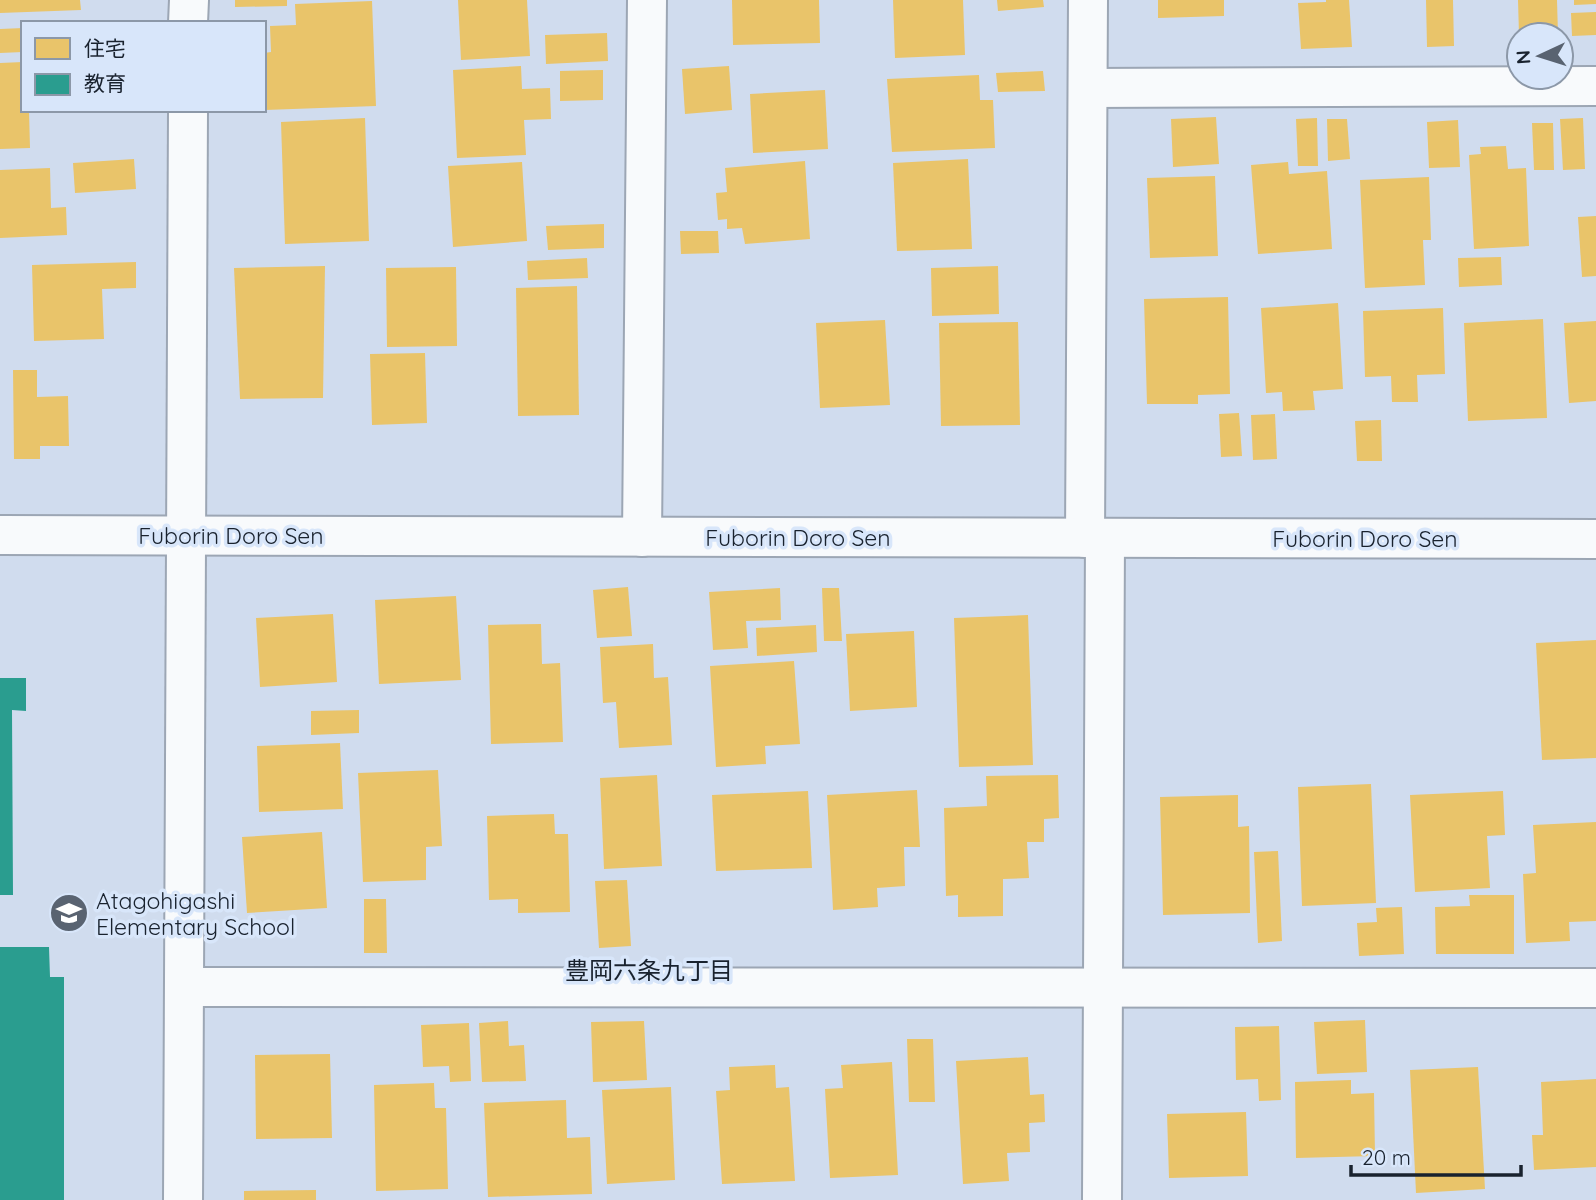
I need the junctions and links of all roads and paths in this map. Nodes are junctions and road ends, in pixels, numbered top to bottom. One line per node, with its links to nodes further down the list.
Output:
1 (189, 0): 4 (street)
2 (647, 0): 10 (street)
3 (1088, 0): 6 (street)
4 (188, 21)
5 (1596, 86): 6 (street)
6 (1088, 88): 11 (street)
7 (188, 112): 9 (street)
8 (0, 535): 9 (street, Fuborin Doro Sen)
9 (186, 535): 10 (street, Fuborin Doro Sen); 13 (street)
10 (642, 537): 11 (street, Fuborin Doro Sen)
11 (1095, 538): 12 (street, Fuborin Doro Sen); 14 (street)
12 (1596, 539)
13 (184, 987): 14 (street); 16 (street)
14 (1103, 988): 15 (street); 17 (street)
15 (1596, 988)
16 (183, 1200)
17 (1102, 1200)

